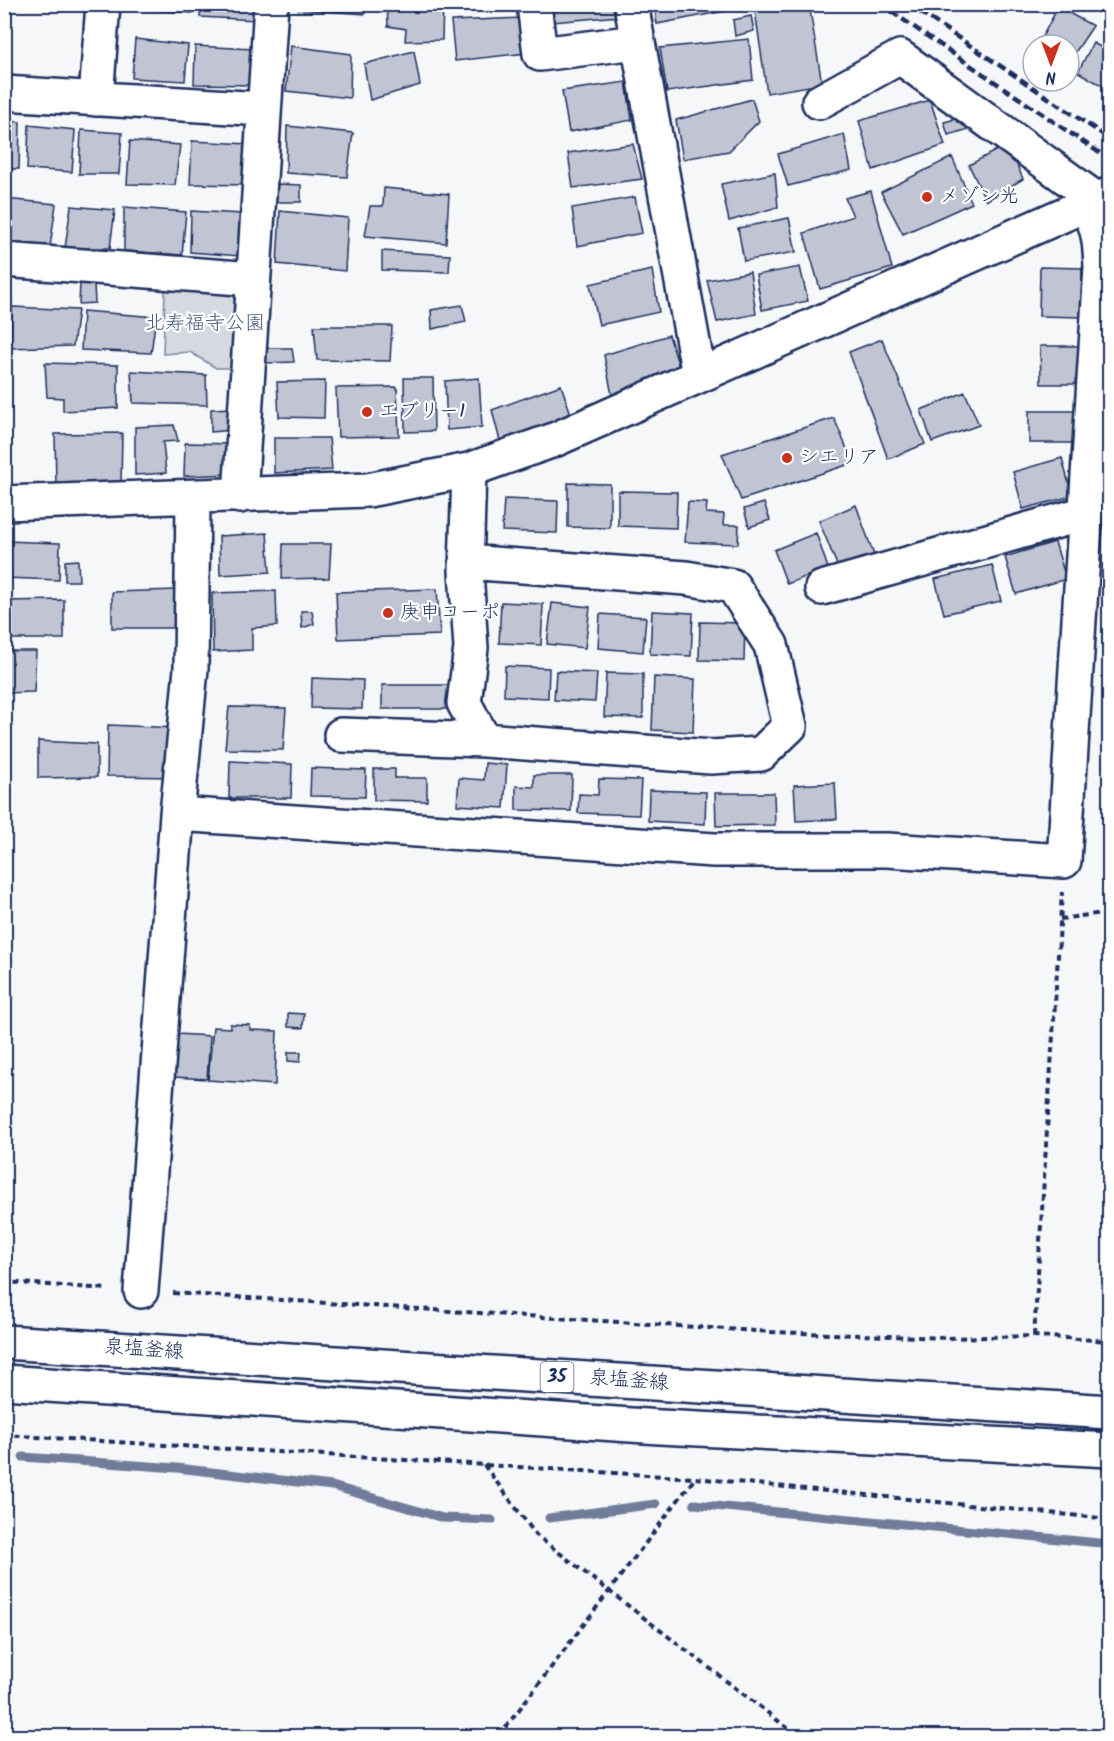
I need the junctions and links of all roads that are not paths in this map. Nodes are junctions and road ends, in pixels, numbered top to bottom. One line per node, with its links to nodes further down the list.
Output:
1 (103, 4): 7 (street)
2 (271, 4): 9 (street)
3 (534, 4): 5 (street)
4 (631, 4): 5 (street)
5 (637, 42): 14 (street)
6 (4, 93): 7 (street)
7 (96, 99): 9 (street)
8 (819, 102): 10 (street)
9 (264, 109): 12 (street)
10 (1097, 200): 13 (street); 14 (street)
11 (4, 260): 12 (street)
12 (253, 279): 16 (street)
13 (1103, 357): 19 (street)
14 (699, 375): 15 (street)
15 (469, 470): 16 (street); 20 (street)
16 (240, 496): 17 (street)
17 (194, 498): 18 (street); 24 (street)
18 (4, 503)
19 (1086, 513): 21 (street); 24 (street)
20 (466, 562): 23 (street); 23 (street)
21 (822, 588)
22 (341, 735): 23 (street)
23 (484, 740)
24 (177, 814): 25 (street)
25 (141, 1291)
26 (4, 1342): 28 (street, 泉塩釜線 / 35)
27 (4, 1382): 29 (street, 泉塩釜線 / 35)
28 (1110, 1412)
29 (1110, 1450)

